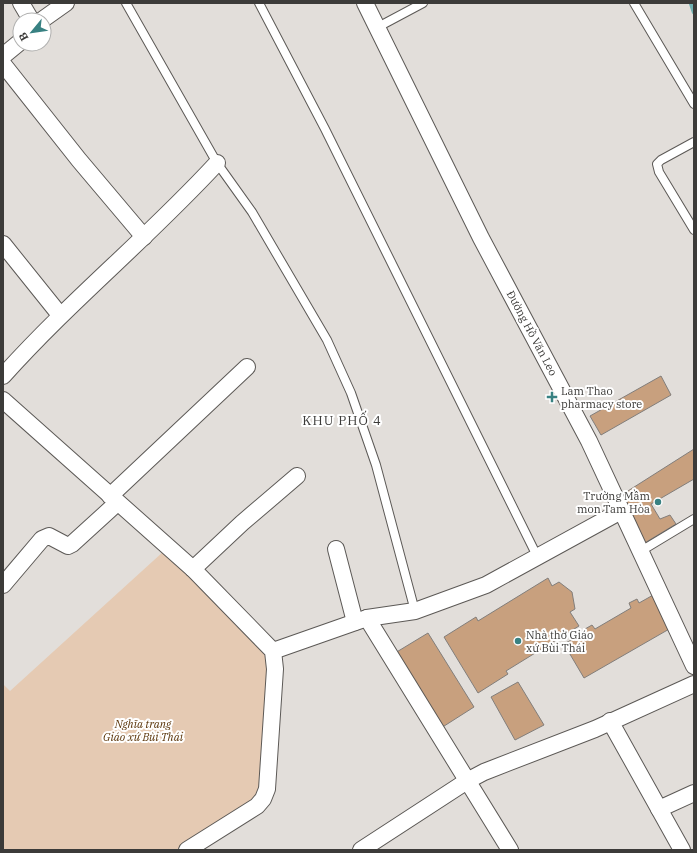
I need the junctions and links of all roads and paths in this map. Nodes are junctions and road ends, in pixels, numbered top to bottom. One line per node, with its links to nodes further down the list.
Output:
1 (21, 3): 8 (street)
2 (66, 3): 9 (street)
3 (126, 3): 15 (lane)
4 (259, 3): 29 (lane)
5 (365, 3): 10 (street, Đường Hồ Văn Leo)
6 (424, 3): 10 (lane)
7 (634, 3): 13 (lane)
8 (26, 12)
9 (52, 13)
10 (378, 27): 25 (street, Đường Hồ Văn Leo)
11 (13, 52): 12 (street)
12 (4, 66): 17 (street)
13 (694, 104)
14 (694, 142): 16 (lane)
15 (217, 163): 17 (street); 32 (lane)
16 (694, 230)
17 (144, 237): 19 (street)
18 (3, 244): 19 (street)
19 (60, 315): 21 (street)
20 (247, 367): 24 (street)
21 (3, 376)
22 (3, 400): 24 (street)
23 (297, 476): 30 (street)
24 (114, 499): 30 (street); 31 (street)
25 (621, 511): 28 (street, Đường Hồ Văn Leo); 29 (street)
26 (694, 519): 28 (lane)
27 (336, 549): 33 (street)
28 (641, 551): 35 (street, Đường Hồ Văn Leo)
29 (538, 556): 32 (street)
30 (193, 569): 34 (street)
31 (3, 585)
32 (415, 611): 33 (street)
33 (361, 620): 34 (street); 38 (street)
34 (273, 651): 41 (street)
35 (694, 666)
36 (694, 684): 37 (street)
37 (610, 721): 38 (street); 40 (street)
38 (467, 781): 42 (street); 43 (street)
39 (694, 793): 40 (street)
40 (659, 809): 44 (street)
41 (187, 850)
42 (361, 850)
43 (510, 850)
44 (682, 850)

